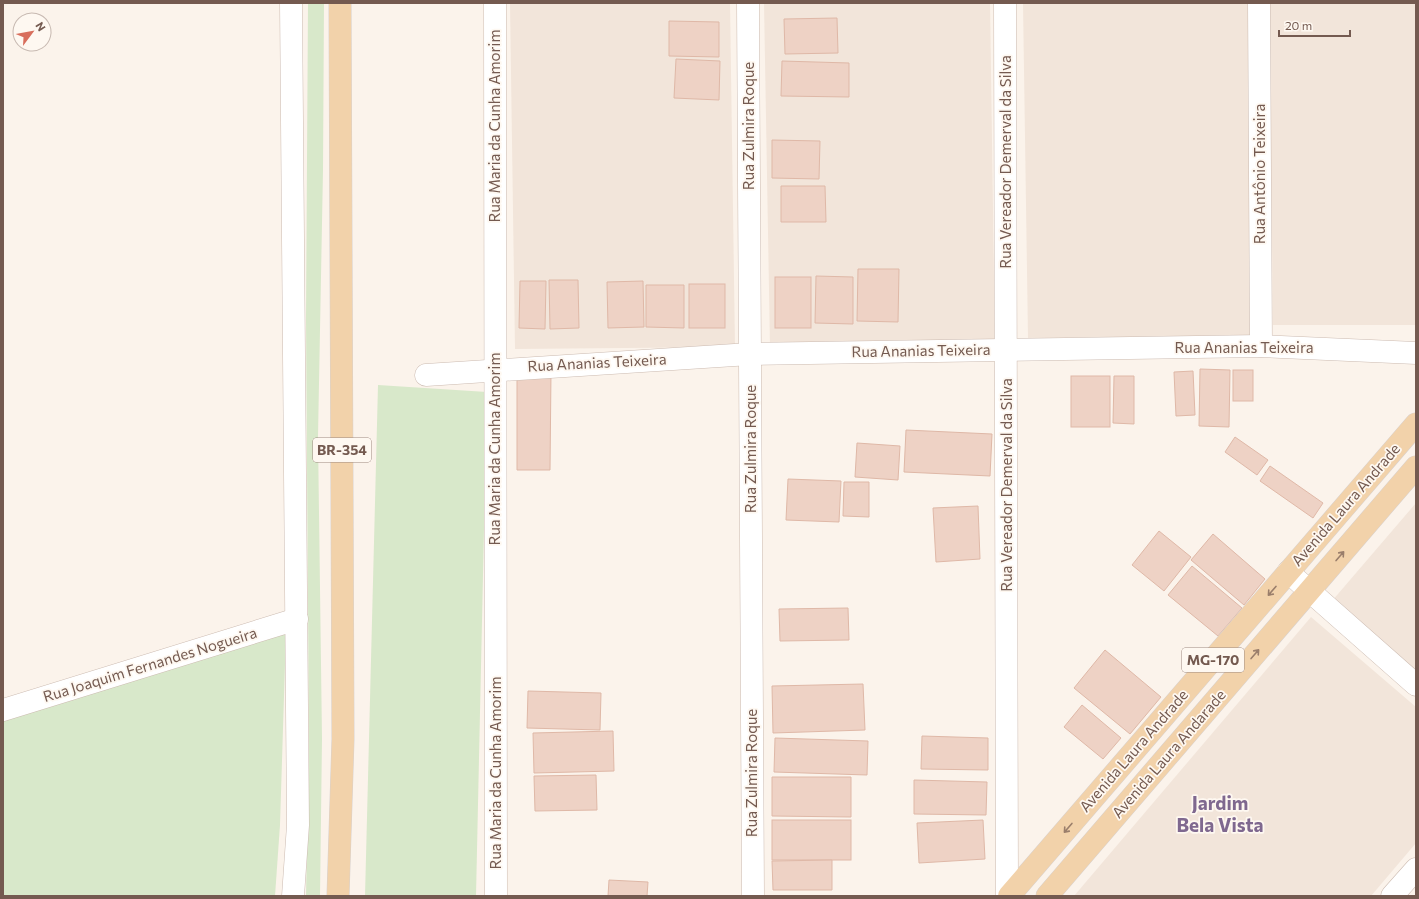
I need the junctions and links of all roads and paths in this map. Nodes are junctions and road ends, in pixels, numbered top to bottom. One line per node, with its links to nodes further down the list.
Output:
1 (291, 3): 17 (street)
2 (340, 3): 22 (main road, BR-354)
3 (495, 3): 11 (street, Rua Maria da Cunha Amorim)
4 (748, 3): 10 (street, Rua Zulmira Roque)
5 (1005, 3): 8 (street, Rua Vereador Demerval da Silva)
6 (1260, 3): 7 (street, Rua Antônio Teixeira)
7 (1261, 346): 8 (street, Rua Ananias Teixeira); 9 (street, Rua Ananias Teixeira)
8 (1007, 350): 10 (street, Rua Ananias Teixeira); 25 (street, Rua Vereador Demerval da Silva)
9 (1416, 353)
10 (750, 354): 11 (street, Rua Ananias Teixeira); 24 (street, Rua Zulmira Roque)
11 (495, 369): 12 (street, Rua Ananias Teixeira); 23 (street, Rua Maria da Cunha Amorim)
12 (426, 375)
13 (1416, 424): 15 (main road, Avenida Laura Andrade / MG-170)
14 (1416, 467): 16 (main road, Avenida Laura Andarade / MG-170, one-way to 14)
15 (1288, 572): 16 (street); 25 (main road, Avenida Laura Andrade / MG-170, one-way to 25)
16 (1310, 591): 18 (street); 26 (main road, Avenida Laura Andarade / MG-170, one-way to 16)
17 (297, 619): 19 (street, Rua Joaquim Fernandes Nogueira); 21 (street)
18 (1416, 685)
19 (3, 710)
20 (1416, 869): 27 (street)
21 (293, 896)
22 (338, 896)
23 (496, 896)
24 (753, 896)
25 (1008, 896)
26 (1047, 896)
27 (1392, 896)

